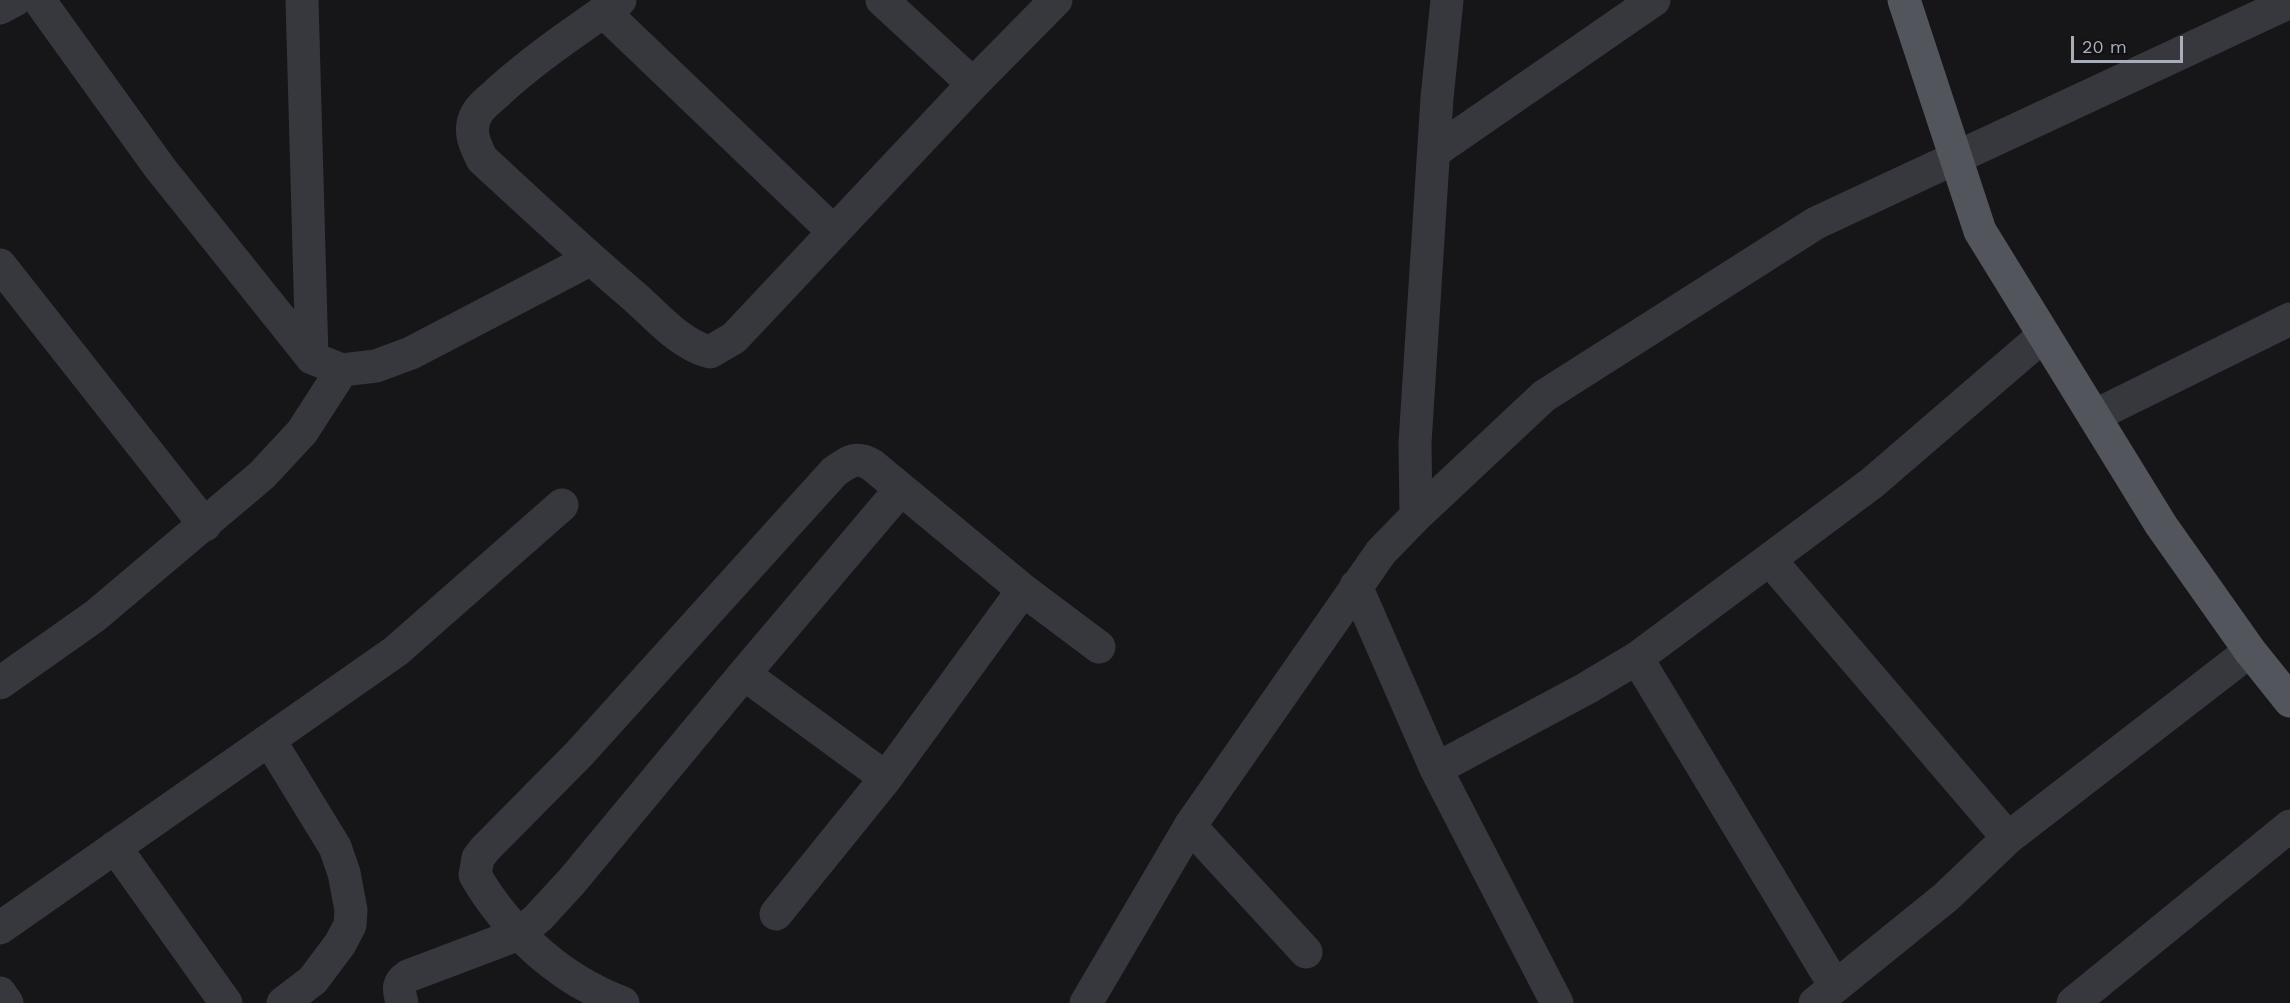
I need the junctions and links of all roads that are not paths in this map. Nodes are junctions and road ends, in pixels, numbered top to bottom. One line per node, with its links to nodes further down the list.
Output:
1 (15, 0): 11 (street)
2 (39, 0): 20 (street)
3 (302, 0): 20 (street)
4 (882, 0): 12 (street)
5 (1056, 0): 12 (street)
6 (1447, 0): 13 (street)
7 (1654, 0): 13 (street)
8 (1905, 0): 14 (main road)
9 (2290, 2): 14 (street)
10 (612, 6): 15 (street); 16 (street)
11 (0, 8)
12 (973, 84): 15 (street)
13 (1434, 152): 25 (street)
14 (1956, 159): 19 (main road); 25 (street)
15 (834, 232): 16 (street)
16 (591, 259): 21 (street)
17 (0, 265): 26 (street)
18 (2290, 319): 22 (street)
19 (2044, 335): 22 (main road); 27 (street)
20 (312, 358): 21 (street)
21 (342, 370): 26 (street)
22 (2094, 416): 31 (main road)
23 (900, 490): 29 (street); 34 (street); 45 (street)
24 (562, 505): 36 (street)
25 (1416, 516): 28 (street)
26 (205, 525): 33 (street)
27 (1770, 560): 32 (street); 41 (street)
28 (1356, 586): 37 (street); 39 (street)
29 (1023, 590): 30 (street); 38 (street)
30 (1099, 647)
31 (2250, 651): 35 (main road); 41 (street)
32 (1637, 658): 37 (street); 48 (street)
33 (4, 672)
34 (744, 674): 38 (street); 45 (street)
35 (2290, 701)
36 (270, 741): 42 (street); 51 (street)
37 (1436, 769): 55 (street)
38 (886, 778): 43 (street)
39 (1190, 826): 46 (street); 54 (street)
40 (2290, 826): 56 (street)
41 (2008, 838): 48 (street)
42 (115, 847): 44 (street); 50 (street)
43 (776, 914)
44 (0, 928)
45 (519, 934): 52 (street); 53 (street)
46 (1306, 952)
47 (0, 993): 49 (street)
48 (1825, 994)
49 (6, 1003)
50 (226, 1003)
51 (283, 1003)
52 (402, 1003)
53 (623, 1003)
54 (1086, 1003)
55 (1557, 1003)
56 (2073, 1003)

